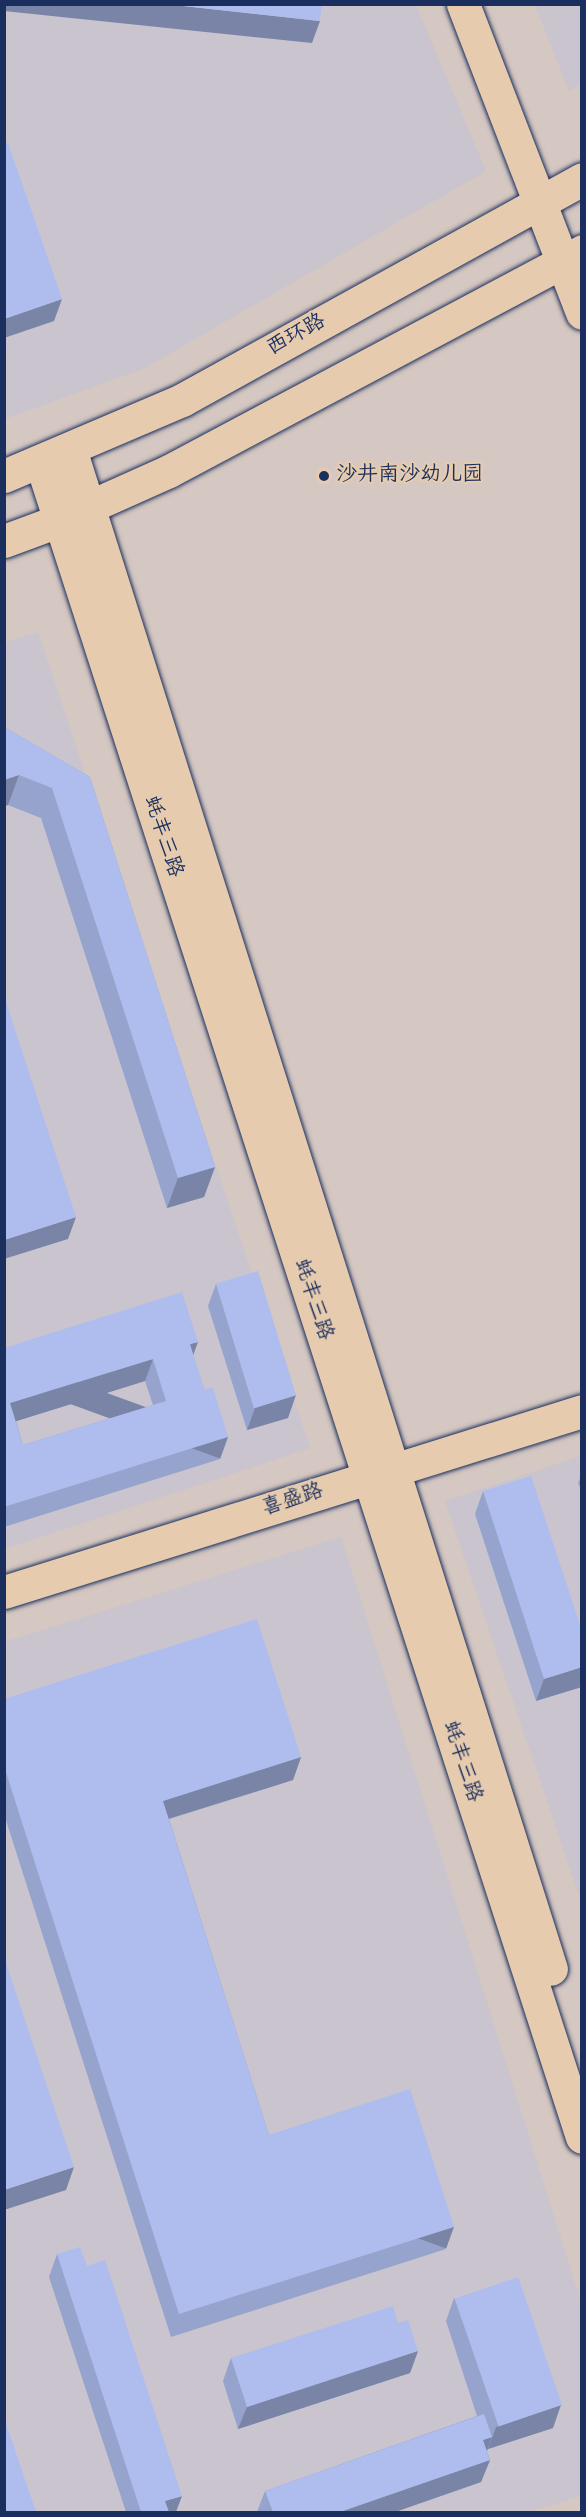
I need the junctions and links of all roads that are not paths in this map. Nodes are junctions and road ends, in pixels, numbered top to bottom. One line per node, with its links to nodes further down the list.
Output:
1 (463, 4): 3 (street)
2 (582, 179): 3 (street, 西环路)
3 (538, 204): 4 (street); 6 (street, 西环路)
4 (571, 258): 5 (street); 8 (street)
5 (582, 313)
6 (56, 455): 7 (street, 西环路); 8 (street, 蚝丰三路)
7 (4, 476)
8 (74, 514): 9 (street); 11 (street, 蚝丰三路)
9 (4, 541)
10 (582, 1411): 11 (street, 喜盛路)
11 (381, 1474): 12 (street, 喜盛路); 13 (street, 蚝丰三路); 14 (street, 蚝丰三路)
12 (4, 1592)
13 (582, 2065)
14 (582, 2137)

